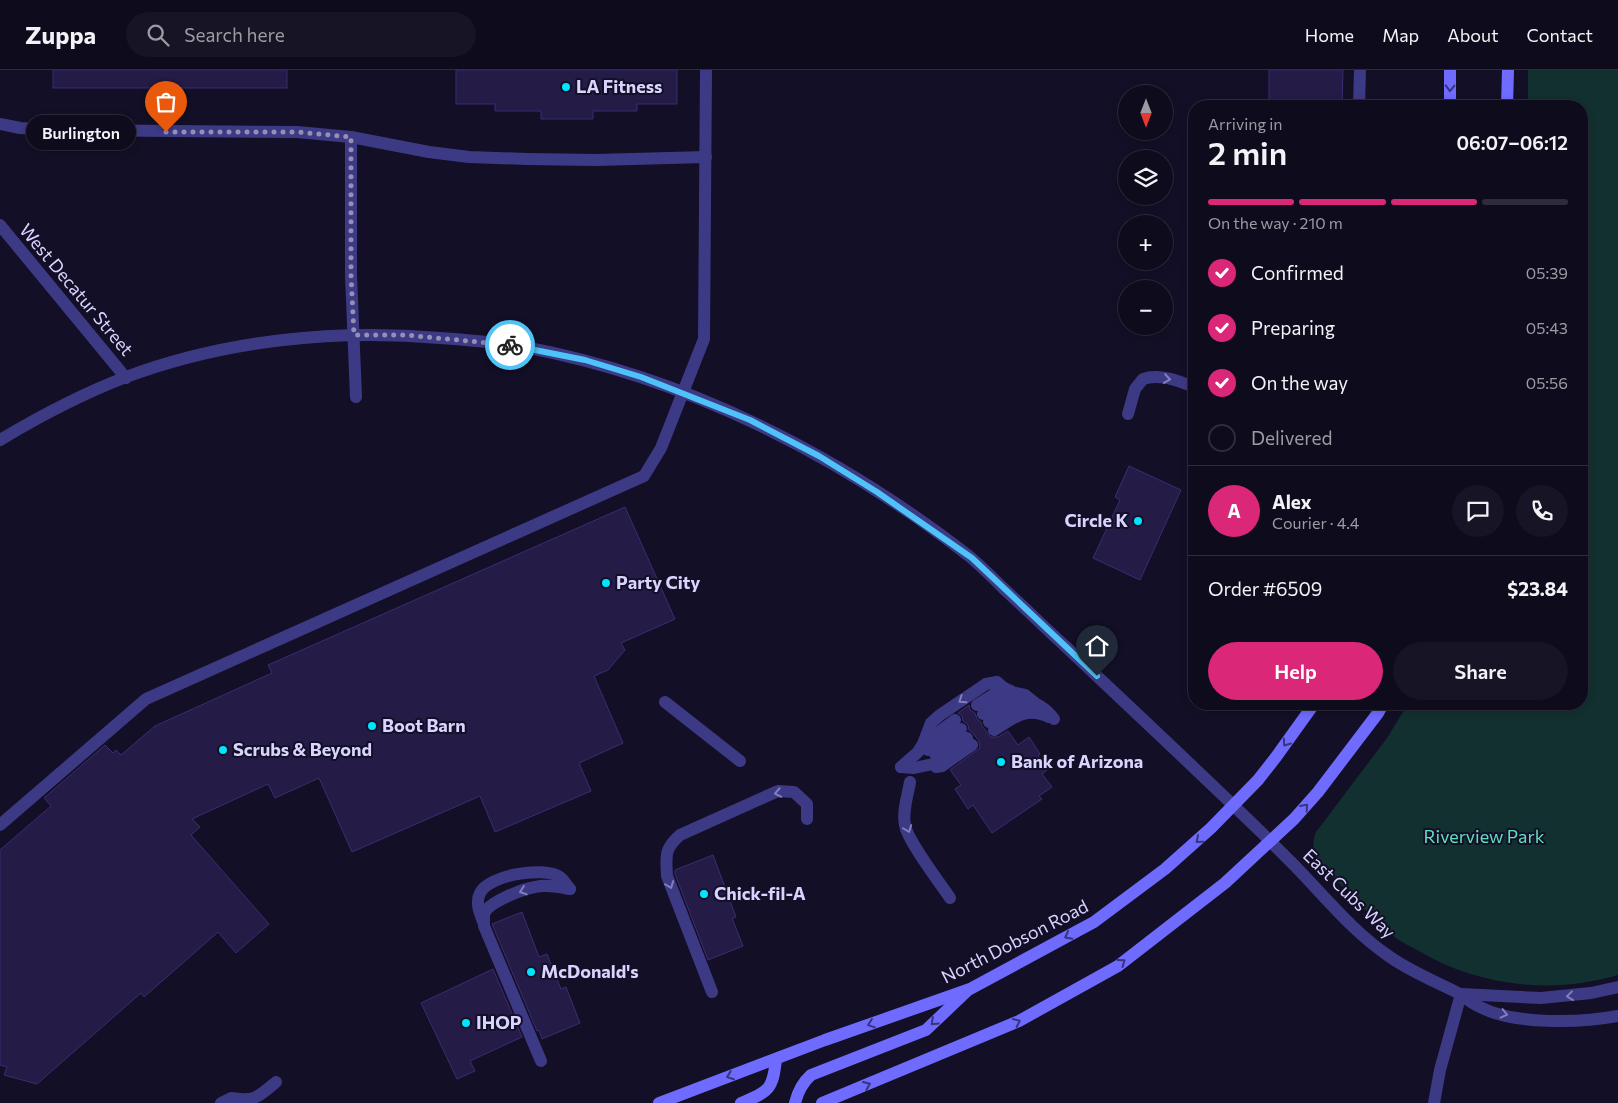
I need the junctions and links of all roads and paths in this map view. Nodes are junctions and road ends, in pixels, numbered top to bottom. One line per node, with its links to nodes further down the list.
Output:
1 (706, 70): 10 (street)
2 (1360, 70): 5 (street)
3 (1450, 70): 6 (main road, one-way to 6)
4 (1508, 70): 7 (main road)
5 (1360, 100)
6 (1450, 100)
7 (1507, 100)
8 (0, 124): 9 (street)
9 (351, 137): 10 (street); 12 (street)
10 (706, 157): 15 (street)
11 (0, 225): 13 (street, West Decatur Street)
12 (354, 335): 13 (street, East Cubs Way); 15 (street, East Cubs Way); 16 (street)
13 (126, 378): 18 (street, East Cubs Way)
14 (1188, 385): 17 (street, one-way to 14)
15 (683, 394): 28 (street, East Cubs Way); 30 (street)
16 (356, 397)
17 (1128, 414)
18 (0, 440)
19 (1009, 691): 21 (street); 24 (street); 26 (street, one-way to 26)
20 (665, 702): 25 (street)
21 (1035, 703): 24 (street); 24 (street)
22 (1310, 710): 28 (main road, North Dobson Road, one-way to 28)
23 (1380, 710): 31 (main road, one-way to 23)
24 (986, 718)
25 (740, 761)
26 (901, 767): 26 (street)
27 (910, 782): 32 (street, one-way to 32)
28 (1233, 806): 31 (street, East Cubs Way); 35 (main road, North Dobson Road, one-way to 35)
29 (807, 819): 36 (street, one-way to 36)
30 (0, 824)
31 (1270, 842): 37 (street, East Cubs Way); 46 (main road, one-way to 31)
32 (950, 898)
33 (484, 926): 33 (street, one-way to 33); 40 (street)
34 (1618, 987): 37 (street, East Cubs Way, one-way to 37)
35 (970, 989): 39 (main road, North Dobson Road, one-way to 39); 45 (main road, one-way to 45)
36 (712, 992)
37 (1460, 994): 38 (street, East Cubs Way, one-way to 38); 47 (street)
38 (1618, 1016)
39 (776, 1058): 43 (main road, North Dobson Road, one-way to 43); 44 (main road)
40 (541, 1061)
41 (276, 1082): 42 (street)
42 (222, 1103)
43 (659, 1103)
44 (741, 1103)
45 (795, 1103)
46 (822, 1103)
47 (1434, 1103)

